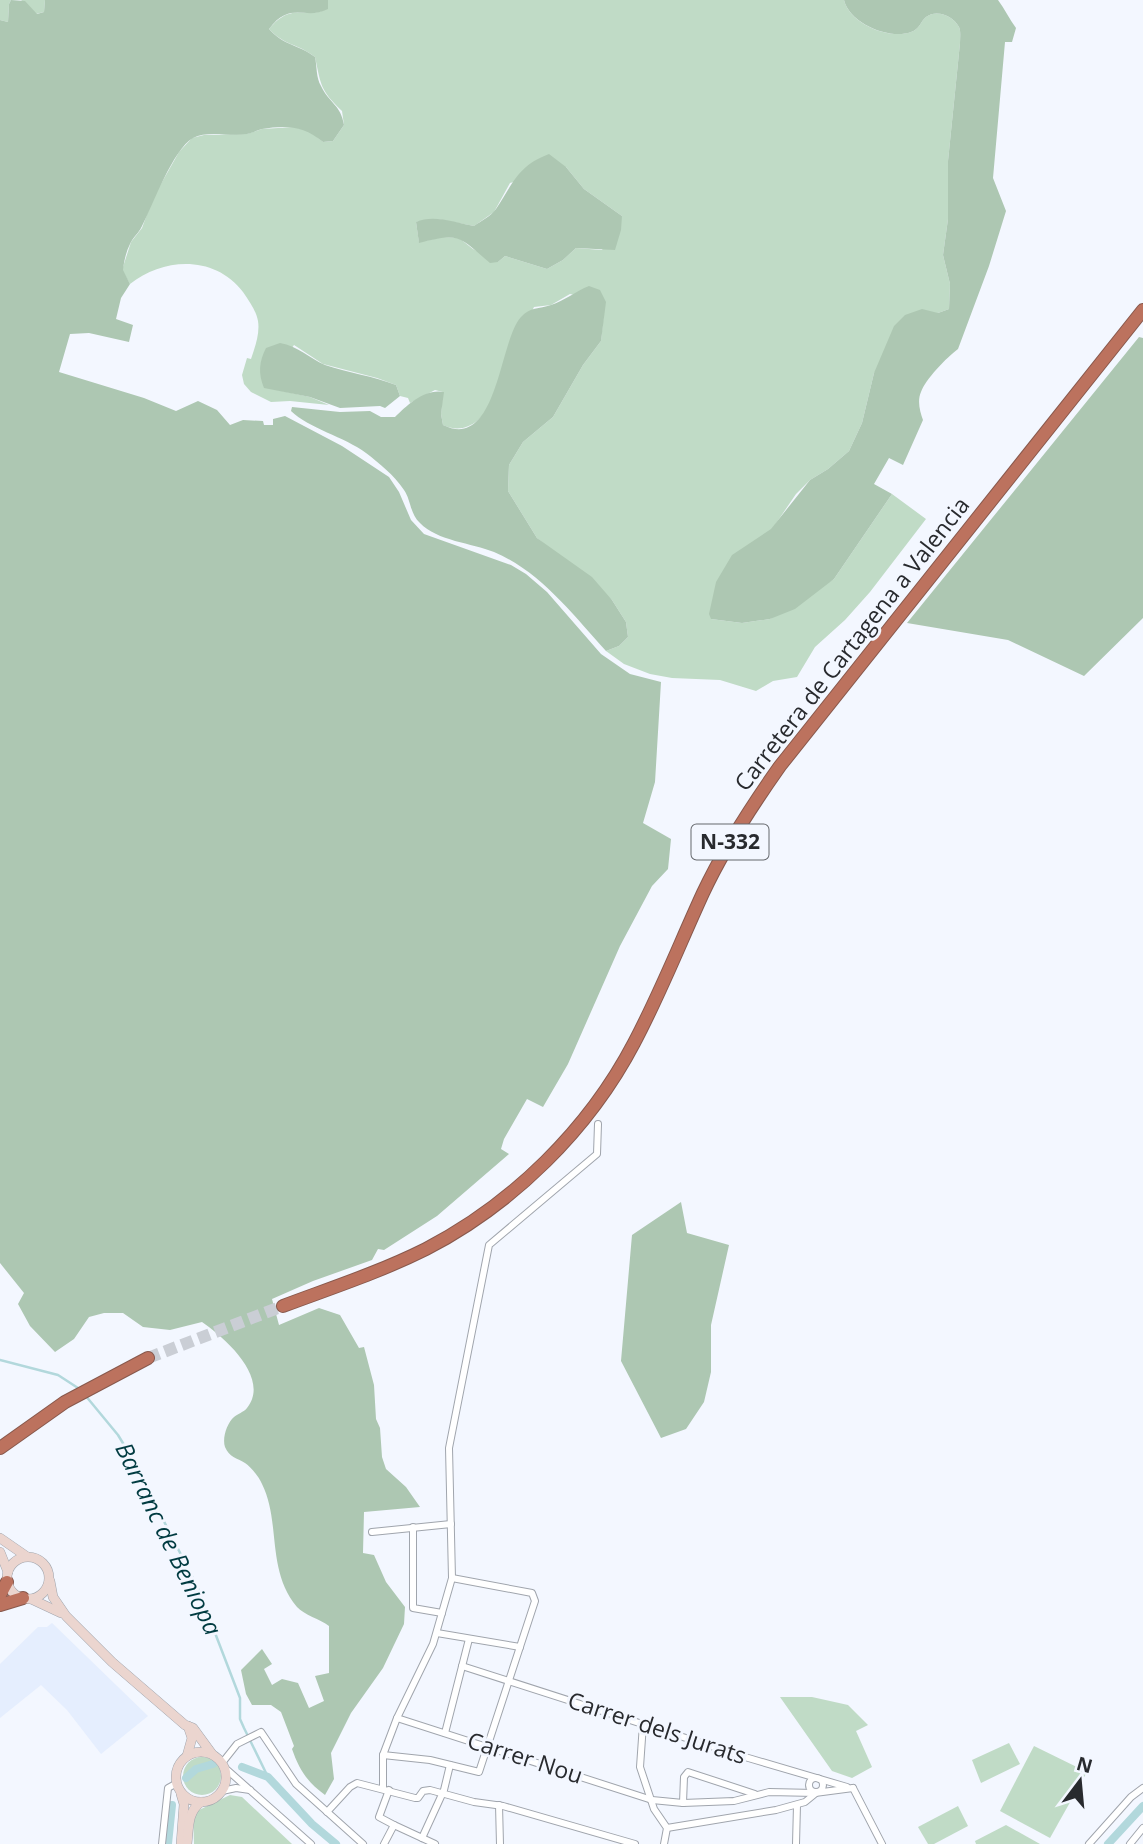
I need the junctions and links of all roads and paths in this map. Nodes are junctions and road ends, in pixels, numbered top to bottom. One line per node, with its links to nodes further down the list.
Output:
1 (1143, 310): 3 (highway, Carretera de Cartagena a Valencia / N-332)
2 (598, 1124): 8 (street)
3 (283, 1306)
4 (148, 1358): 5 (highway)
5 (18, 1430): 6 (highway); 7 (highway)
6 (0, 1440)
7 (0, 1448)
8 (451, 1524): 9 (street); 15 (street)
9 (413, 1527): 10 (street); 20 (street)
10 (373, 1532)
11 (0, 1538): 13 (street)
12 (0, 1552): 14 (street)
13 (26, 1556): 14 (street); 16 (street)
14 (7, 1577): 17 (highway); 18 (street)
15 (452, 1578): 20 (street); 24 (street)
16 (50, 1581): 18 (street); 21 (street)
17 (0, 1595)
18 (27, 1599): 19 (highway); 21 (street)
19 (0, 1605)
20 (442, 1613): 22 (street)
21 (66, 1616): 29 (street)
22 (437, 1633): 23 (street); 27 (street)
23 (469, 1639): 24 (street); 25 (street)
24 (520, 1647): 26 (street)
25 (462, 1666): 26 (street, Carrer dels Jurats); 30 (street)
26 (509, 1681): 28 (street, Carrer dels Jurats); 31 (street)
27 (397, 1718): 30 (street, Carrer Nou); 33 (street)
28 (643, 1724): 37 (street, Carrer dels Jurats); 47 (street)
29 (188, 1726): 32 (street); 34 (street)
30 (445, 1733): 31 (street, Carrer Nou)
31 (487, 1746): 36 (street); 47 (street, Carrer Nou)
32 (212, 1754): 34 (street); 35 (street)
33 (383, 1755): 36 (street); 41 (street)
34 (187, 1756): 38 (street)
35 (224, 1765): 42 (street); 43 (street); 52 (street)
36 (450, 1765): 45 (street)
37 (818, 1778): 39 (street, Carrer dels Jurats); 44 (street)
38 (178, 1787): 48 (street); 58 (street); 59 (street)
39 (853, 1788): 44 (street, Carrer Nou); 69 (street)
40 (1143, 1788): 70 (street)
41 (386, 1789): 45 (street); 52 (street); 53 (street)
42 (250, 1790): 43 (street); 61 (street)
43 (222, 1791): 48 (street)
44 (816, 1793): 46 (street, Carrer Nou); 51 (street)
45 (440, 1794): 50 (street); 56 (street)
46 (757, 1795): 49 (street, Carrer Nou); 49 (street)
47 (652, 1800): 49 (street, Carrer Nou); 54 (street)
48 (201, 1802): 60 (street)
49 (683, 1802)
50 (499, 1805): 65 (street); 66 (street)
51 (797, 1805): 54 (street); 68 (street)
52 (327, 1812): 62 (street)
53 (394, 1825): 56 (street); 63 (street)
54 (667, 1828): 67 (street)
55 (1143, 1828): 57 (street)
56 (422, 1838): 64 (street)
57 (1140, 1838): 71 (street)
58 (162, 1844)
59 (181, 1844)
60 (189, 1844)
61 (311, 1844)
62 (363, 1844)
63 (384, 1844)
64 (435, 1844)
65 (500, 1844)
66 (635, 1844)
67 (664, 1844)
68 (796, 1844)
69 (882, 1844)
70 (1089, 1844)
71 (1129, 1844)

